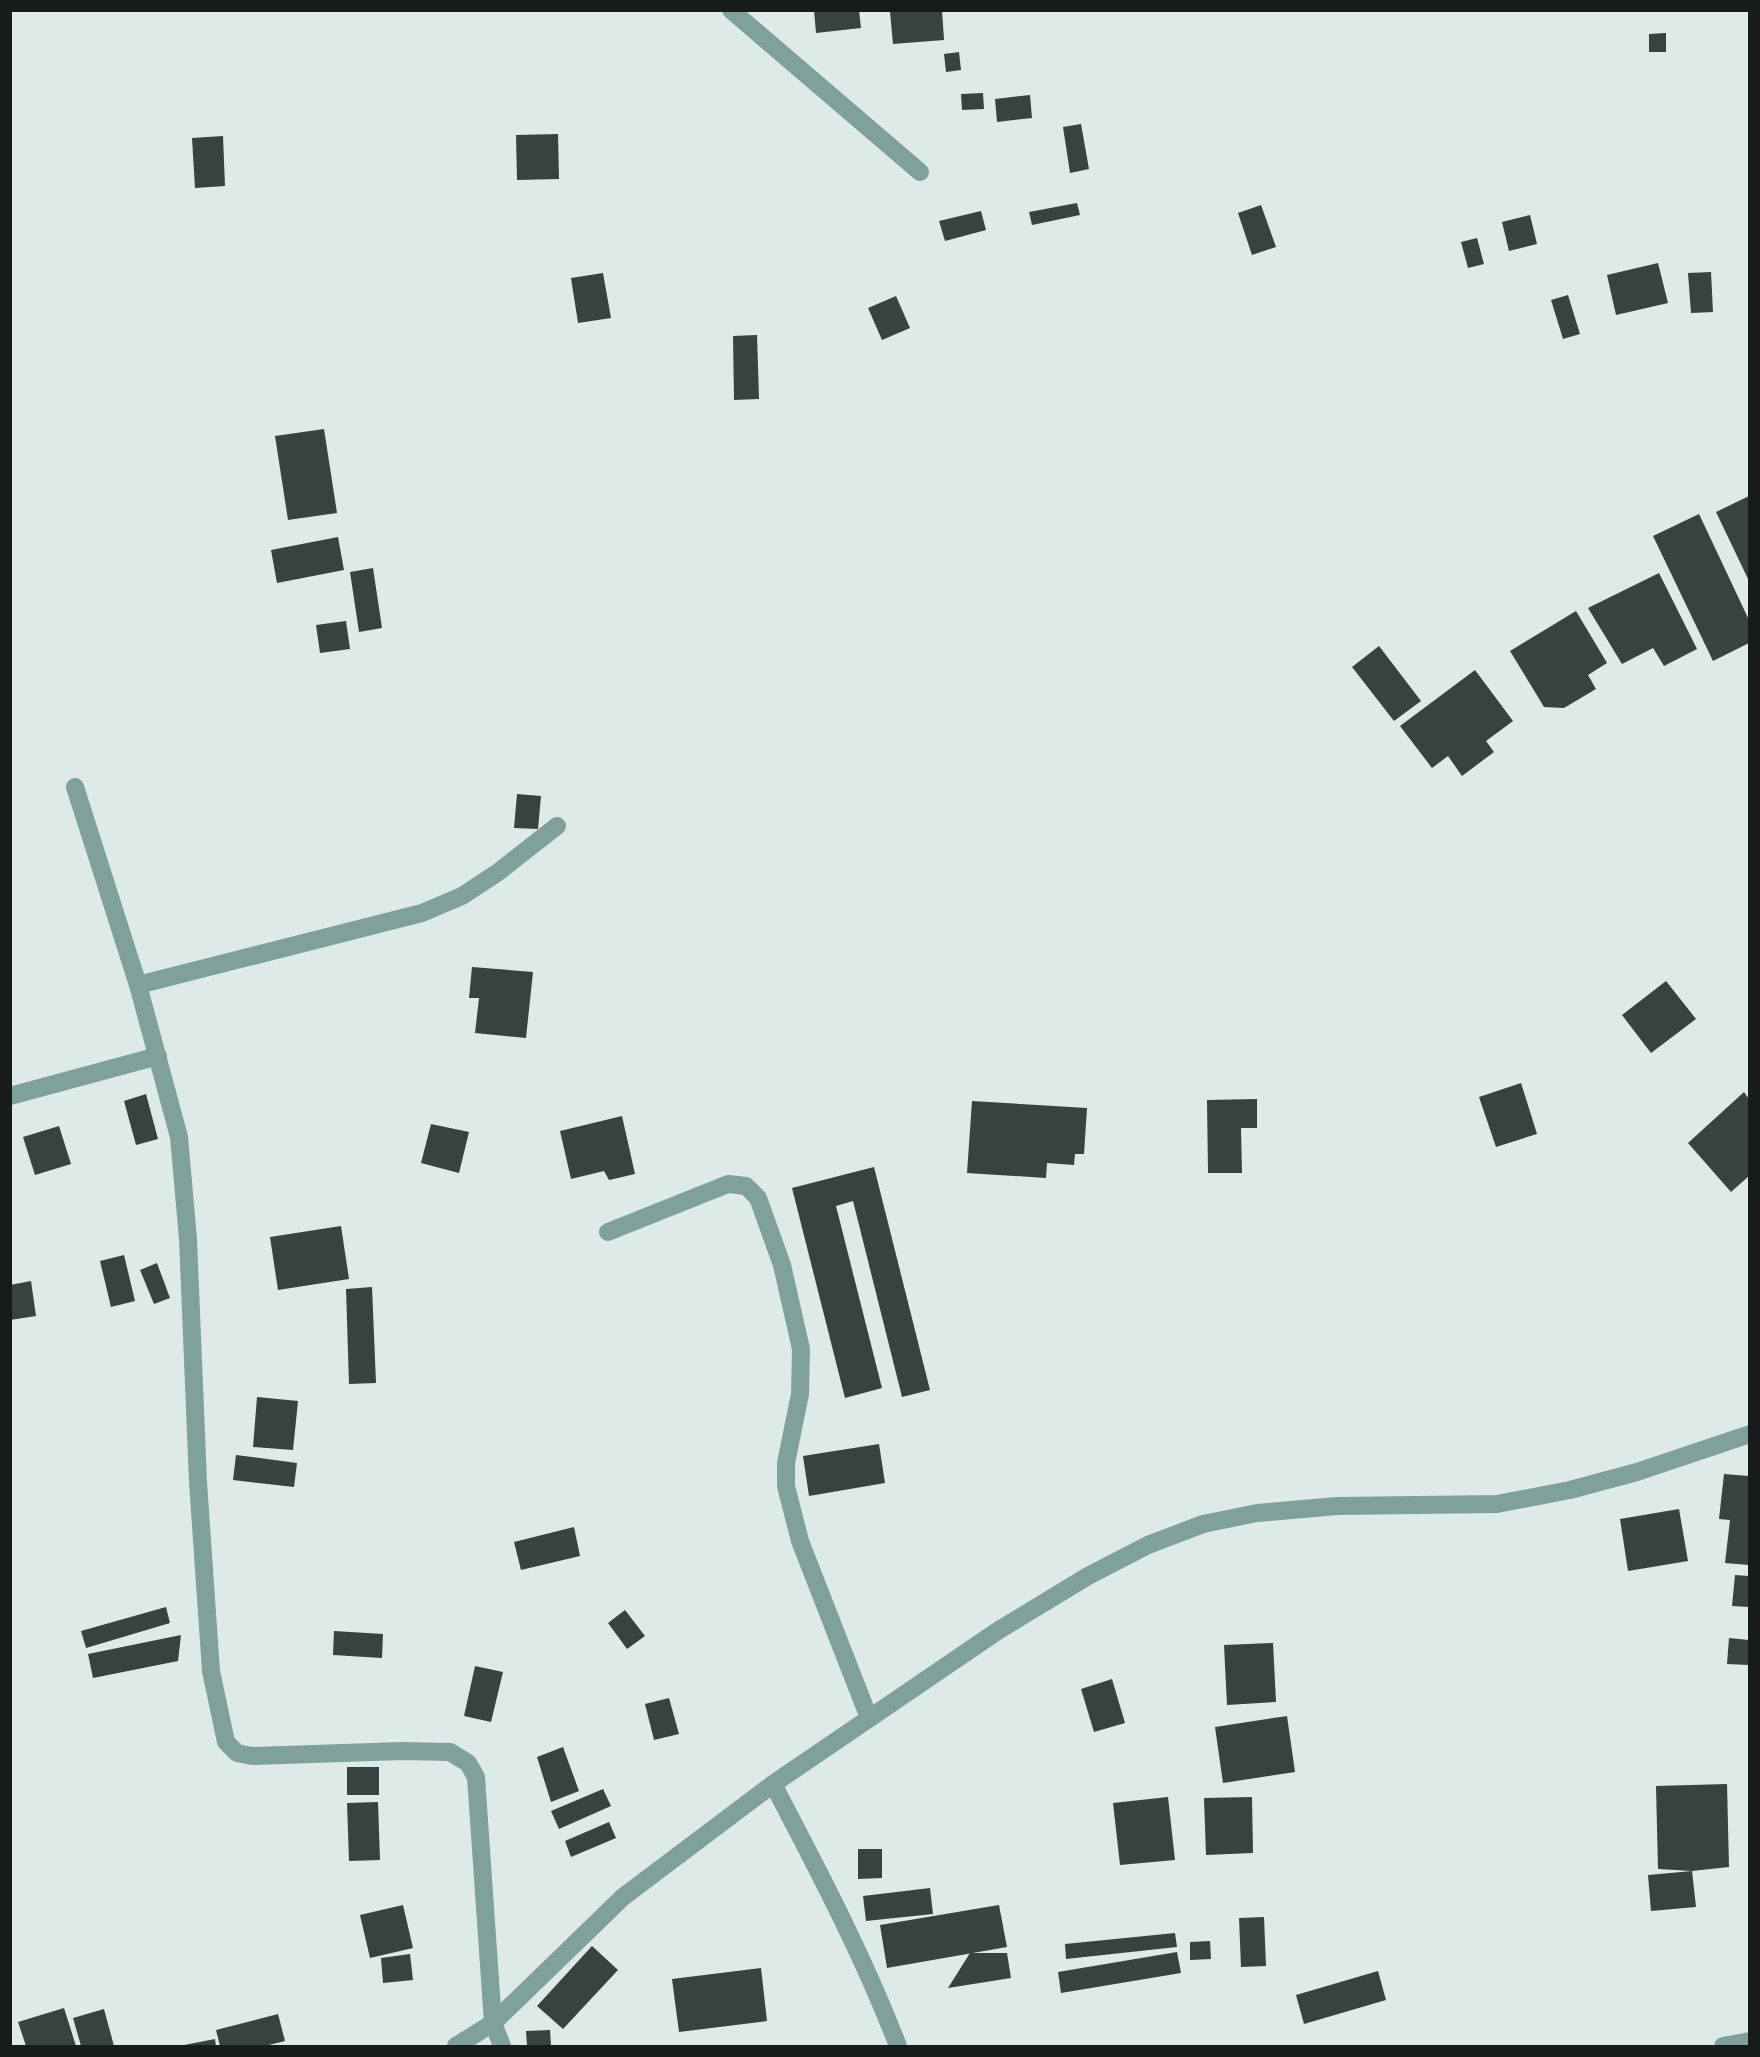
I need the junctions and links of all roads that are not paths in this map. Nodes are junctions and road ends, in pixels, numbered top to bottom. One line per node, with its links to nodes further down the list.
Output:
1 (731, 10): 2 (street)
2 (920, 172)
3 (75, 787): 5 (street)
4 (557, 826): 5 (street)
5 (138, 985): 6 (street)
6 (158, 1056): 7 (street); 12 (street)
7 (10, 1096)
8 (608, 1232): 10 (street)
9 (1749, 1434): 10 (street)
10 (869, 1718): 11 (street)
11 (772, 1784): 12 (street); 16 (street)
12 (493, 2023): 14 (street); 15 (street)
13 (1749, 2041): 17 (street)
14 (456, 2046)
15 (502, 2046)
16 (898, 2046)
17 (1723, 2046)

